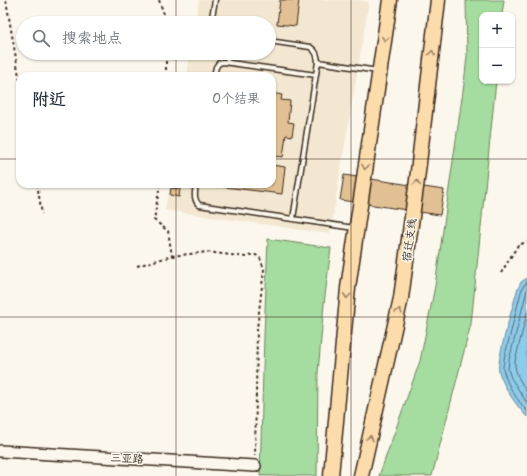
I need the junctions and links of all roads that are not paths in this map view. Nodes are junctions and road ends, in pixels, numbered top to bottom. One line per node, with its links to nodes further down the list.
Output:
1 (214, 0): 4 (lane)
2 (390, 0): 8 (highway, one-way to 8)
3 (438, 0): 17 (highway, 宿迁支线, one-way to 3)
4 (212, 16)
5 (276, 42): 7 (lane)
6 (227, 62): 9 (lane); 10 (lane)
7 (318, 62): 8 (lane); 10 (lane)
8 (380, 71): 13 (highway, one-way to 13)
9 (215, 72)
10 (316, 75): 12 (lane)
11 (195, 188): 12 (lane)
12 (293, 219): 13 (lane)
13 (356, 228): 16 (highway, one-way to 16)
14 (0, 451): 15 (street, 三亚路)
15 (255, 466)
16 (331, 476)
17 (361, 476)

